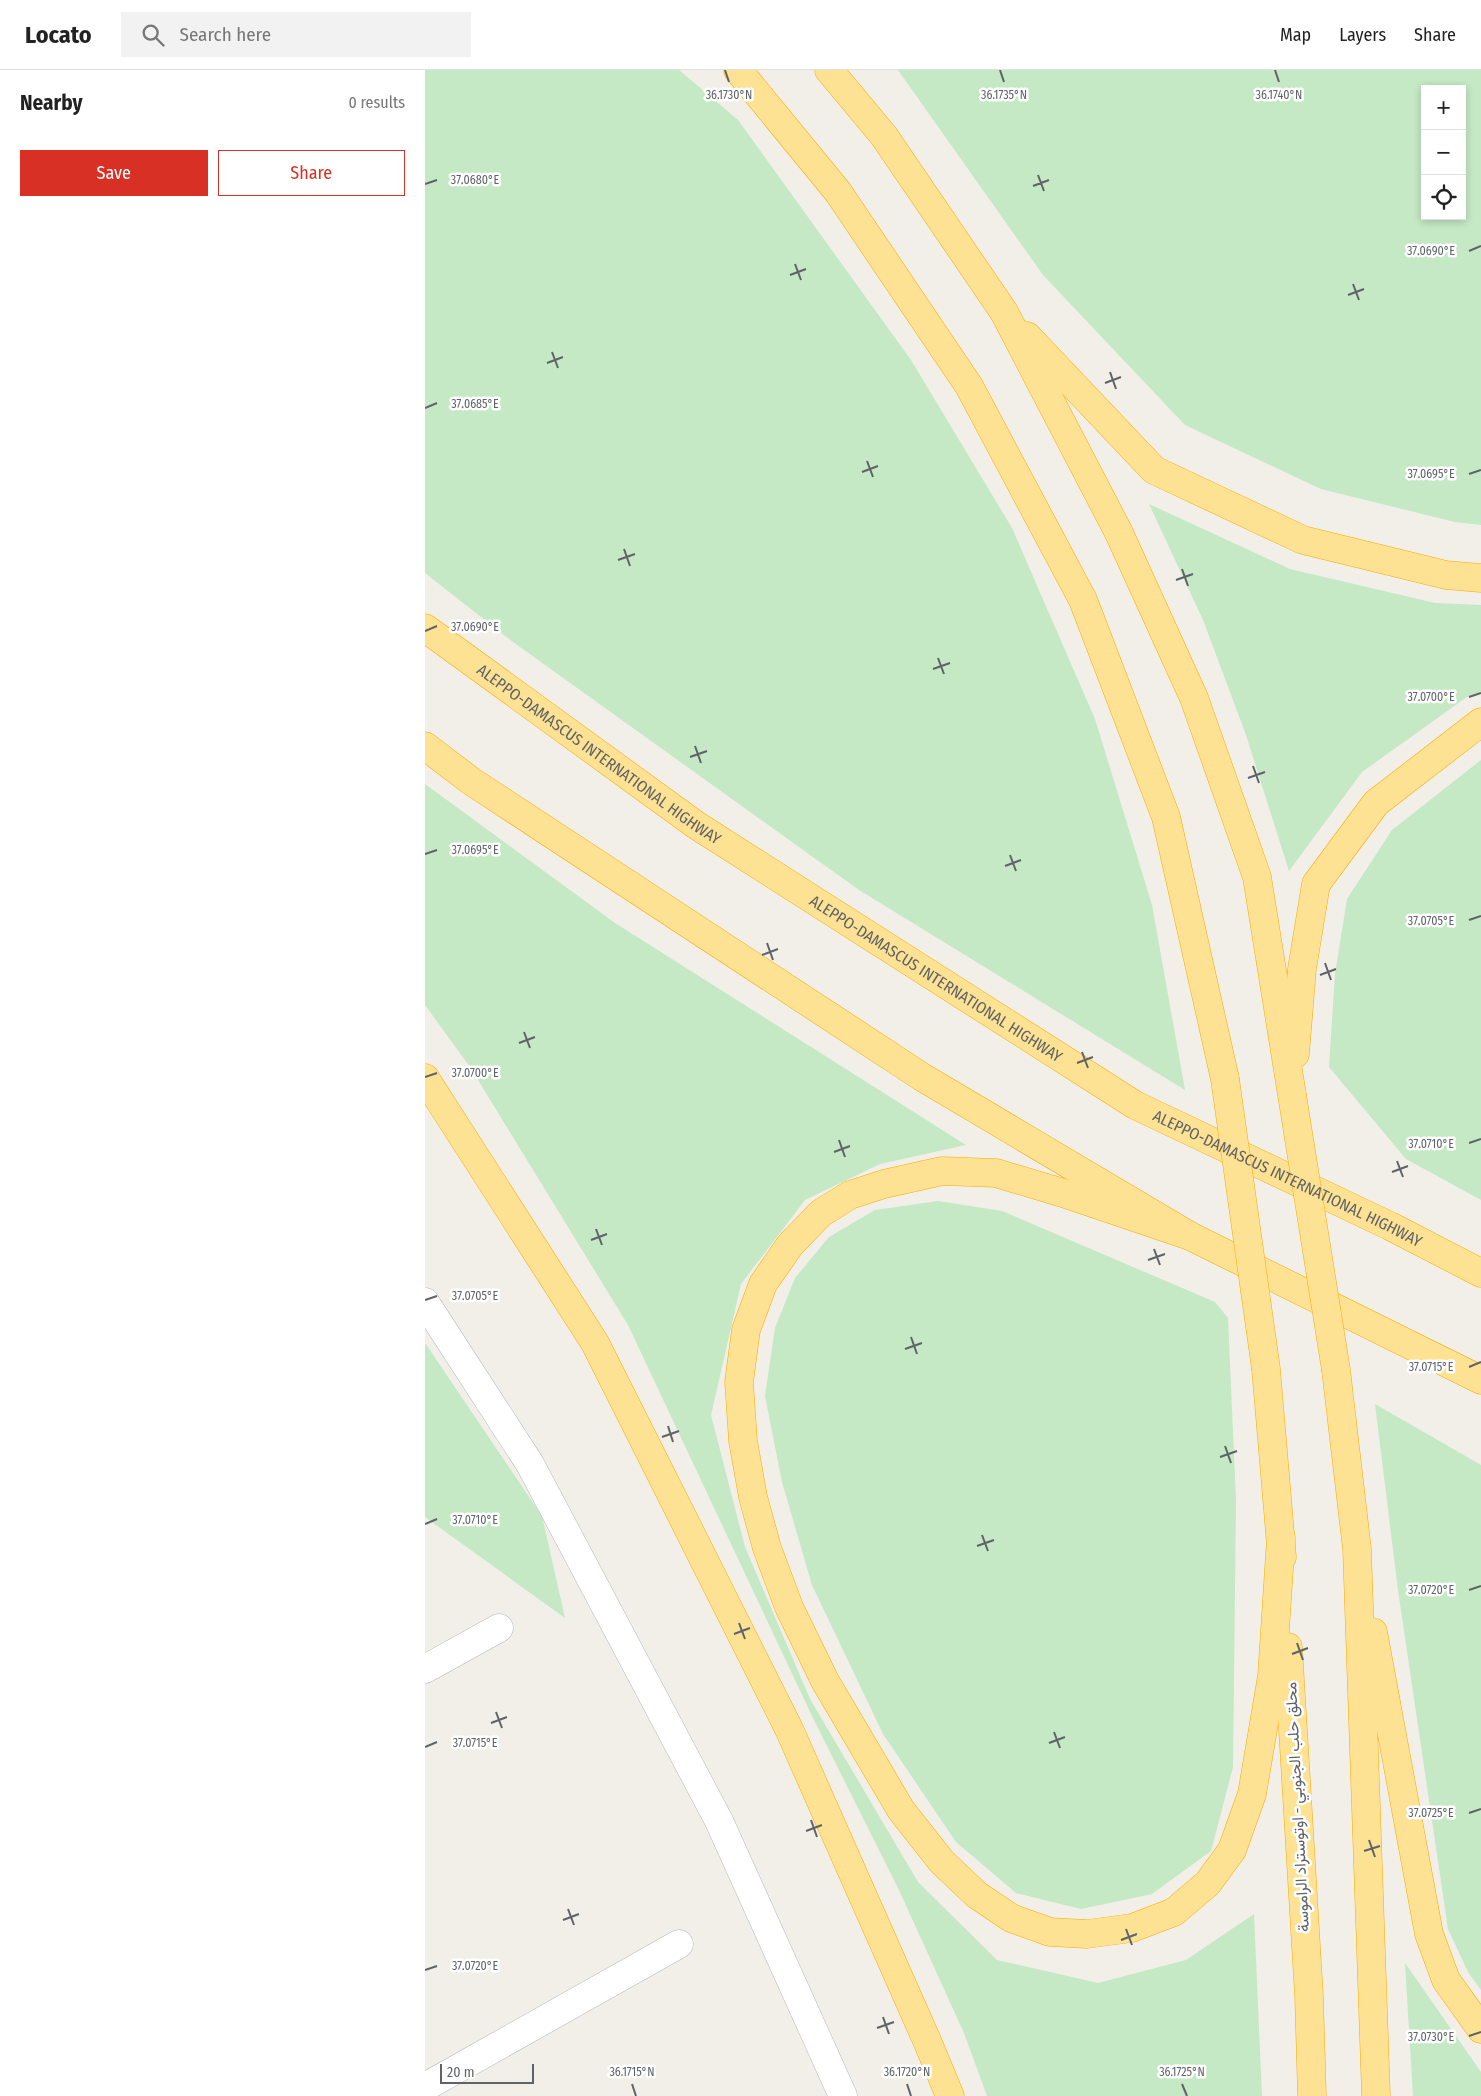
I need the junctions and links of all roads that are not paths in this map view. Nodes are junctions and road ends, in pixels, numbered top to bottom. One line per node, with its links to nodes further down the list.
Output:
1 (738, 70): 16 (highway, محلق حلب الجنوبي - اوتوستراد الراموسة, bridge)
2 (829, 70): 3 (highway)
3 (1004, 312): 4 (highway); 9 (highway)
4 (1481, 578)
5 (425, 628): 10 (highway, ALEPPO-DAMASCUS INTERNATIONAL HIGHWAY)
6 (1481, 722): 9 (highway)
7 (425, 746): 11 (highway)
8 (425, 1078): 24 (highway)
9 (1291, 1095): 17 (highway, bridge)
10 (1390, 1226): 12 (highway); 13 (highway, ALEPPO-DAMASCUS INTERNATIONAL HIGHWAY)
11 (1190, 1236): 15 (highway); 16 (highway)
12 (1481, 1262)
13 (1481, 1273)
14 (425, 1302): 23 (street)
15 (1481, 1380)
16 (1281, 1538): 25 (highway, محلق حلب الجنوبي - اوتوستراد الراموسة)
17 (1357, 1549): 21 (highway); 26 (highway)
18 (499, 1628): 19 (street)
19 (425, 1669)
20 (679, 1944): 22 (street)
21 (1481, 2029)
22 (425, 2088)
23 (843, 2096)
24 (950, 2096)
25 (1312, 2096)
26 (1376, 2096)

